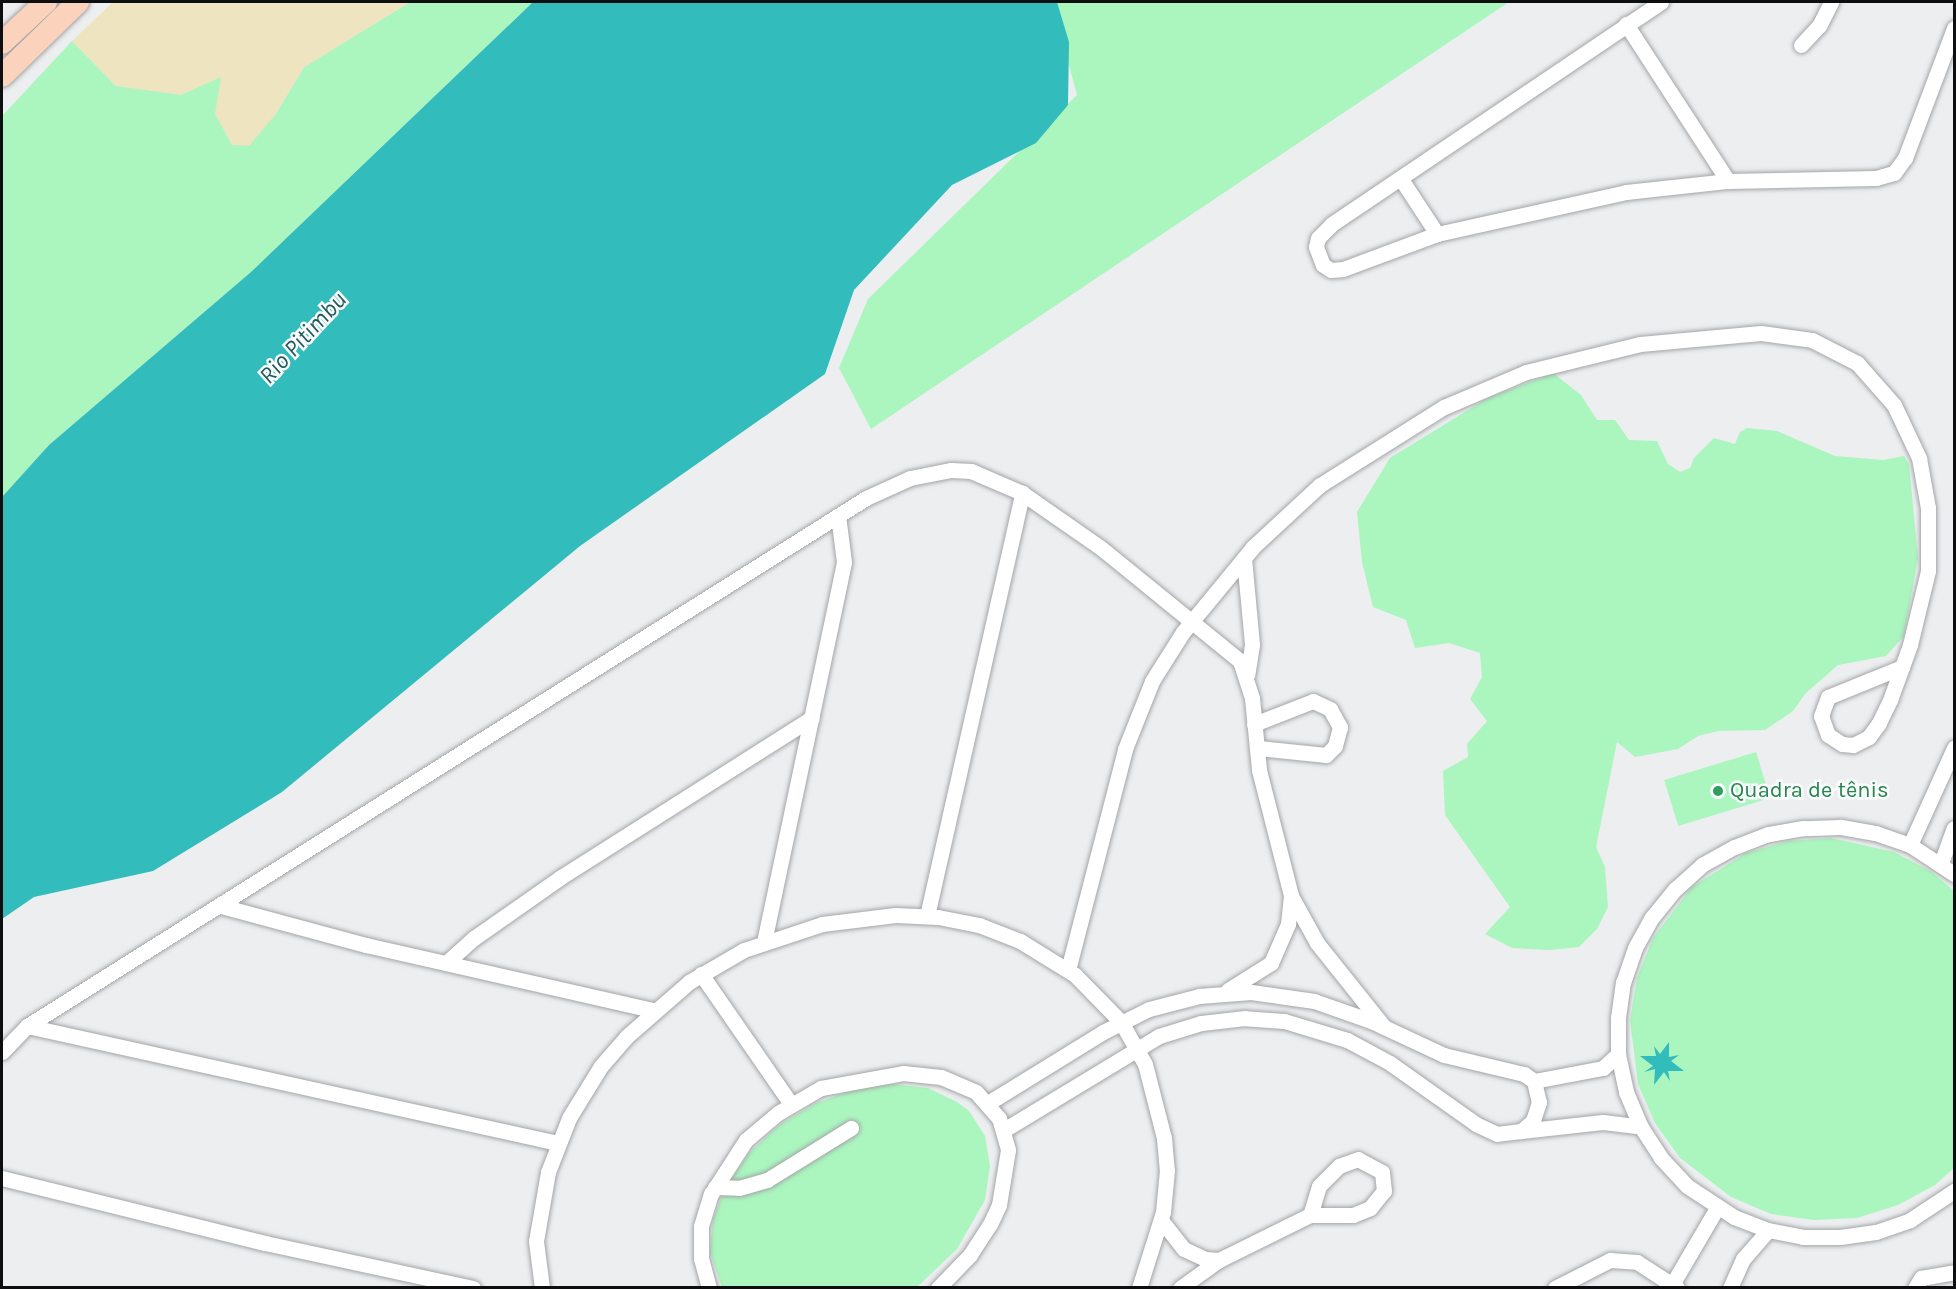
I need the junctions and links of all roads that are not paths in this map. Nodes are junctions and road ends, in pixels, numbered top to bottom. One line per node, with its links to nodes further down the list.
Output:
1 (46, 2): 7 (main road)
2 (78, 2): 10 (main road)
3 (1661, 2): 5 (street)
4 (1831, 2): 8 (street)
5 (1626, 24): 11 (street); 12 (street)
6 (1954, 28): 9 (street)
7 (2, 43)
8 (1801, 45)
9 (1949, 61): 12 (street)
10 (2, 76)
11 (1401, 179): 13 (street); 13 (street)
12 (1728, 181): 13 (street)
13 (1437, 234)
14 (1022, 493): 15 (street); 17 (street); 30 (street)
15 (838, 515): 20 (street); 29 (street)
16 (1244, 558): 17 (street); 18 (street); 19 (street)
17 (1192, 621): 19 (street); 33 (street)
18 (1902, 668): 18 (street)
19 (1246, 678): 21 (street)
20 (812, 718): 31 (street); 32 (street)
21 (1254, 724): 22 (street); 22 (street)
22 (1258, 748): 28 (street)
23 (1954, 748): 25 (street)
24 (1954, 828): 26 (street)
25 (1910, 845): 26 (street); 42 (street)
26 (1941, 863): 27 (street)
27 (1954, 874)
28 (1291, 896): 35 (street); 39 (street)
29 (221, 906): 32 (street); 38 (street)
30 (927, 916): 31 (street); 33 (street)
31 (764, 942): 34 (street)
32 (446, 963): 36 (street)
33 (1068, 970): 37 (street)
34 (701, 974): 36 (street); 45 (street)
35 (1215, 994): 37 (street); 39 (street)
36 (652, 1010): 50 (street)
37 (1120, 1022): 40 (street); 44 (street)
38 (27, 1026): 41 (street); 50 (street)
39 (1384, 1027): 43 (street)
40 (1137, 1048): 48 (street); 49 (street); 56 (street)
41 (2, 1052)
42 (1618, 1054): 43 (street); 46 (street)
43 (1533, 1081): 49 (street)
44 (988, 1103): 45 (street); 48 (street)
45 (791, 1104): 52 (street)
46 (1641, 1127): 49 (street); 54 (street)
47 (851, 1128): 52 (street)
48 (1004, 1130): 64 (street)
49 (1521, 1131)
50 (558, 1143): 62 (street)
51 (2, 1179): 61 (street)
52 (715, 1187): 63 (street)
53 (1954, 1191): 57 (street)
54 (1717, 1208): 57 (street); 60 (street)
55 (1310, 1215): 55 (street); 58 (street)
56 (1161, 1220): 58 (street); 65 (street)
57 (1768, 1230): 68 (street)
58 (1219, 1260): 66 (street)
59 (1954, 1272): 69 (street)
60 (1673, 1286): 67 (street)
61 (473, 1287)
62 (542, 1287)
63 (709, 1287)
64 (938, 1287)
65 (1139, 1287)
66 (1180, 1287)
67 (1554, 1287)
68 (1730, 1287)
69 (1915, 1287)

